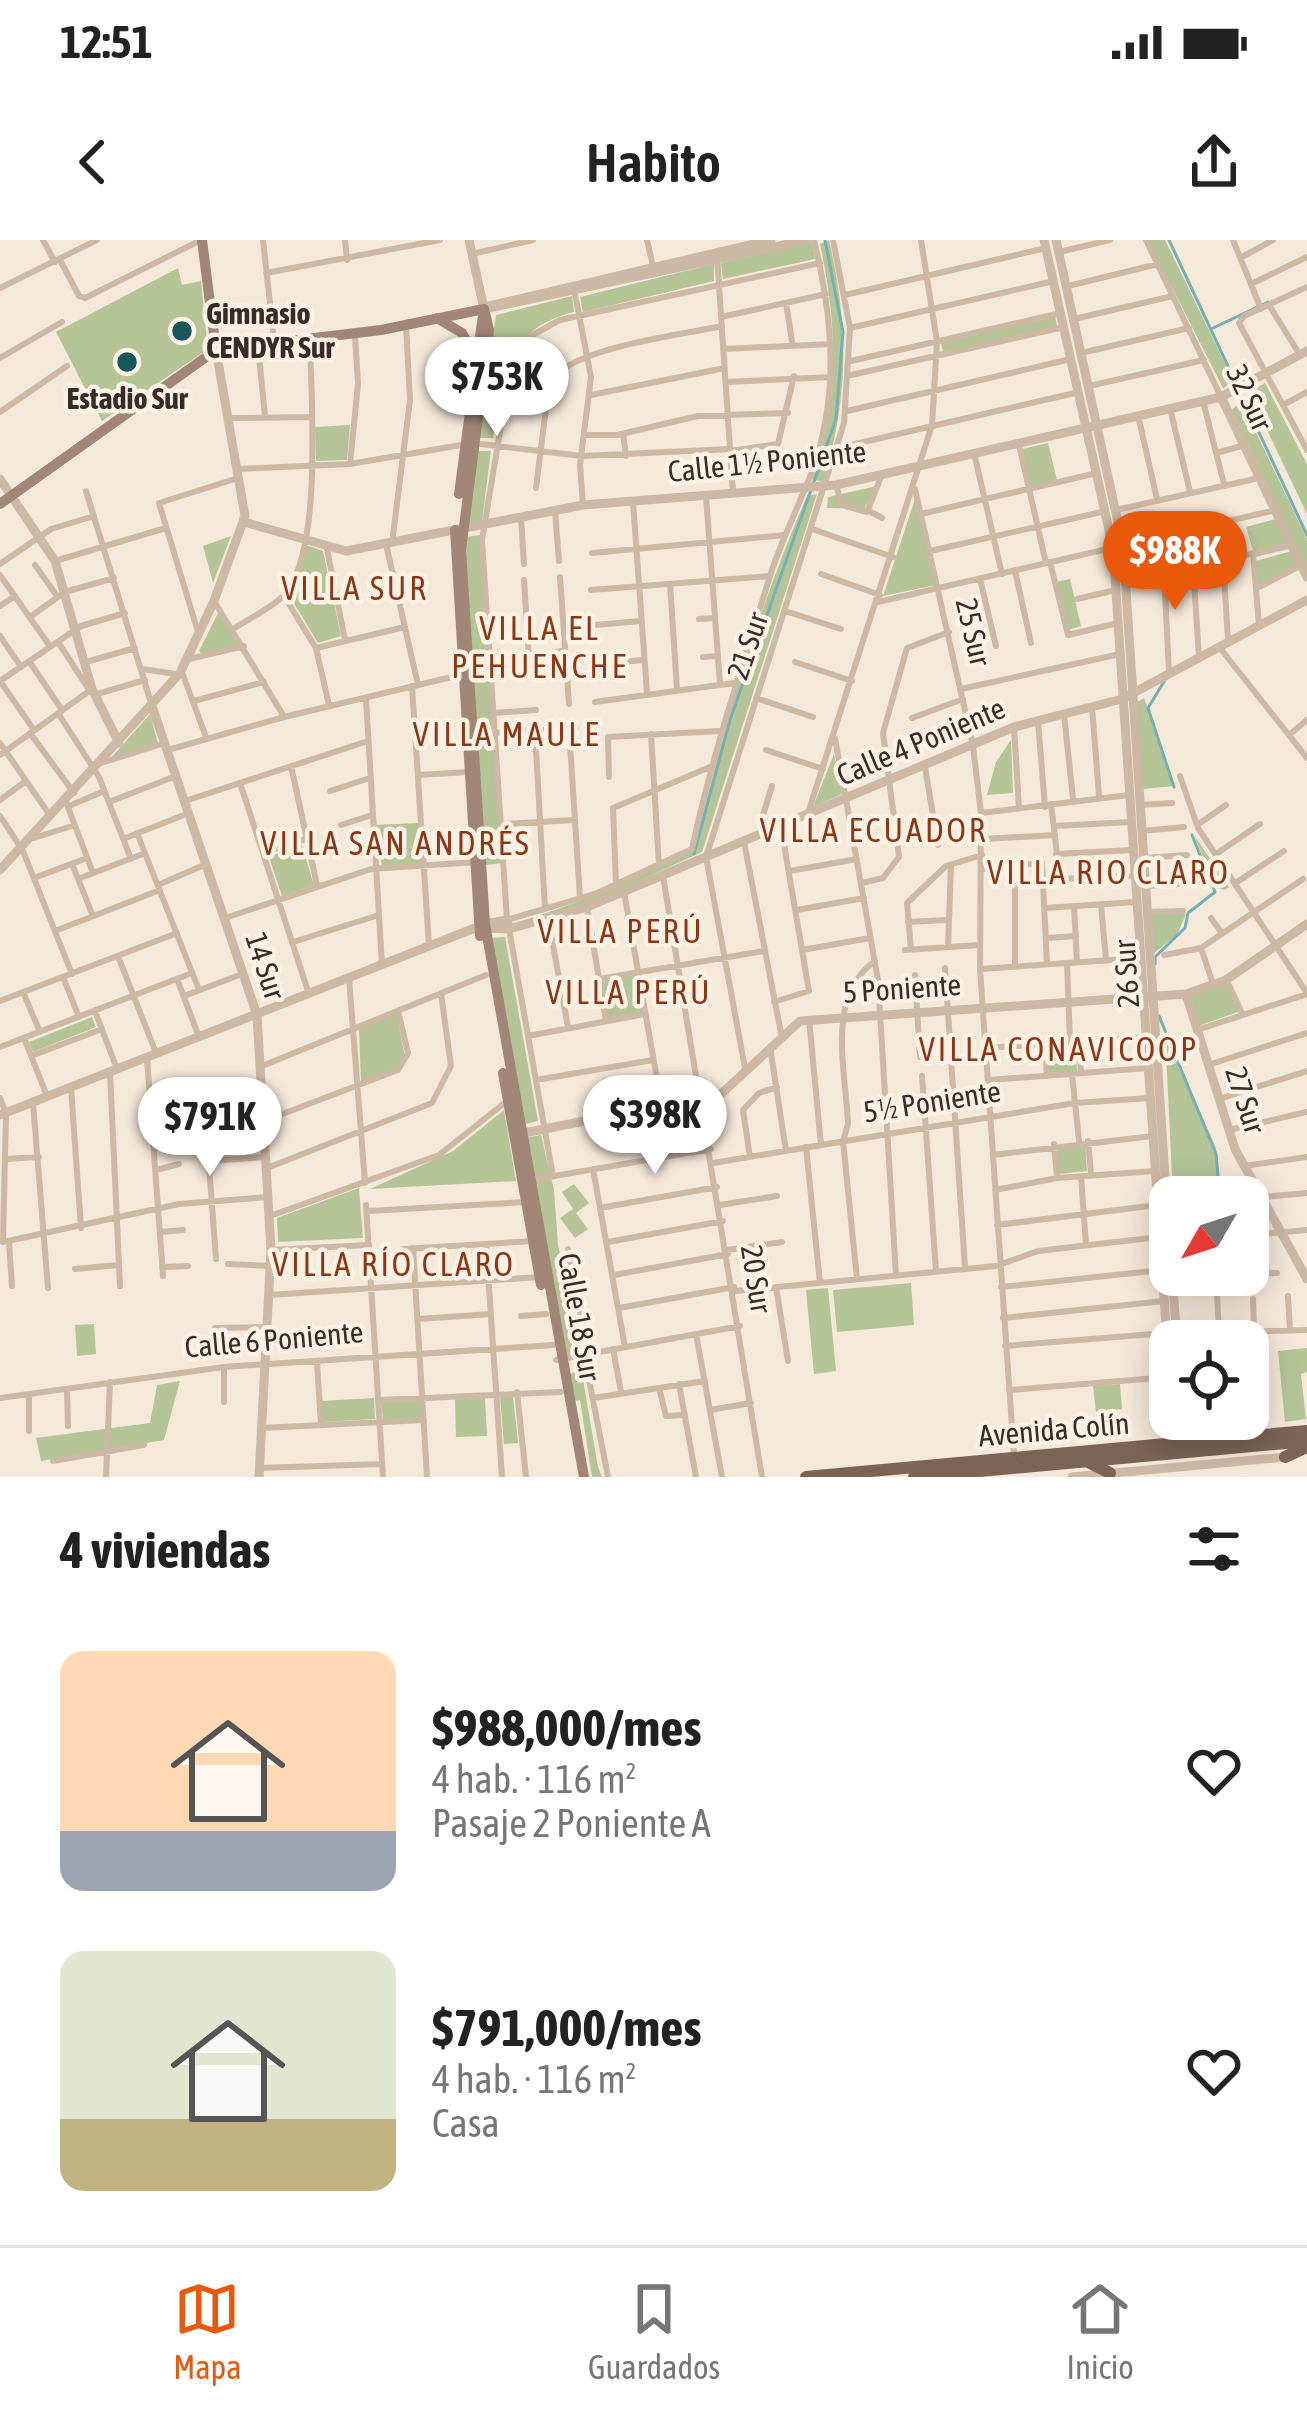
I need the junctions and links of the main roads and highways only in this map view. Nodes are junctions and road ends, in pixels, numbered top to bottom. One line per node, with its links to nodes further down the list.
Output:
1 (201, 240): 4 (main road)
2 (484, 309): 3 (main road); 5 (main road, Calle 18 Sur); 6 (main road, Calle 18 Sur)
3 (434, 317): 4 (main road); 5 (main road)
4 (216, 350): 7 (main road)
5 (477, 361): 6 (main road, Calle 18 Sur)
6 (469, 444): 8 (main road, Calle 18 Sur)
7 (0, 505)
8 (465, 674): 9 (main road, Calle 18 Sur); 9 (main road, Calle 18 Sur)
9 (478, 862): 10 (main road, Calle 18 Sur)
10 (482, 927): 11 (main road, Calle 18 Sur); 11 (main road, Calle 18 Sur)
11 (517, 1135): 12 (main road, Calle 18 Sur)
12 (526, 1181): 13 (main road, Calle 18 Sur); 13 (main road, Calle 18 Sur)
13 (559, 1359): 22 (main road, Calle 18 Sur); 22 (main road, Calle 18 Sur)
14 (1307, 1431): 17 (main road, Avenida Colín)
15 (1307, 1448): 16 (main road); 17 (main road, Avenida Colín)
16 (1286, 1456)
17 (1178, 1459): 18 (main road, Avenida Colín); 19 (main road, Avenida Colín)
18 (1083, 1461): 19 (main road, Avenida Colín); 20 (main road)
19 (1010, 1467): 21 (main road, Avenida Colín); 24 (main road, Avenida Colín)
20 (1111, 1473)
21 (862, 1474): 23 (main road, Avenida Colín)
22 (580, 1477)
23 (806, 1477)
24 (914, 1477)

